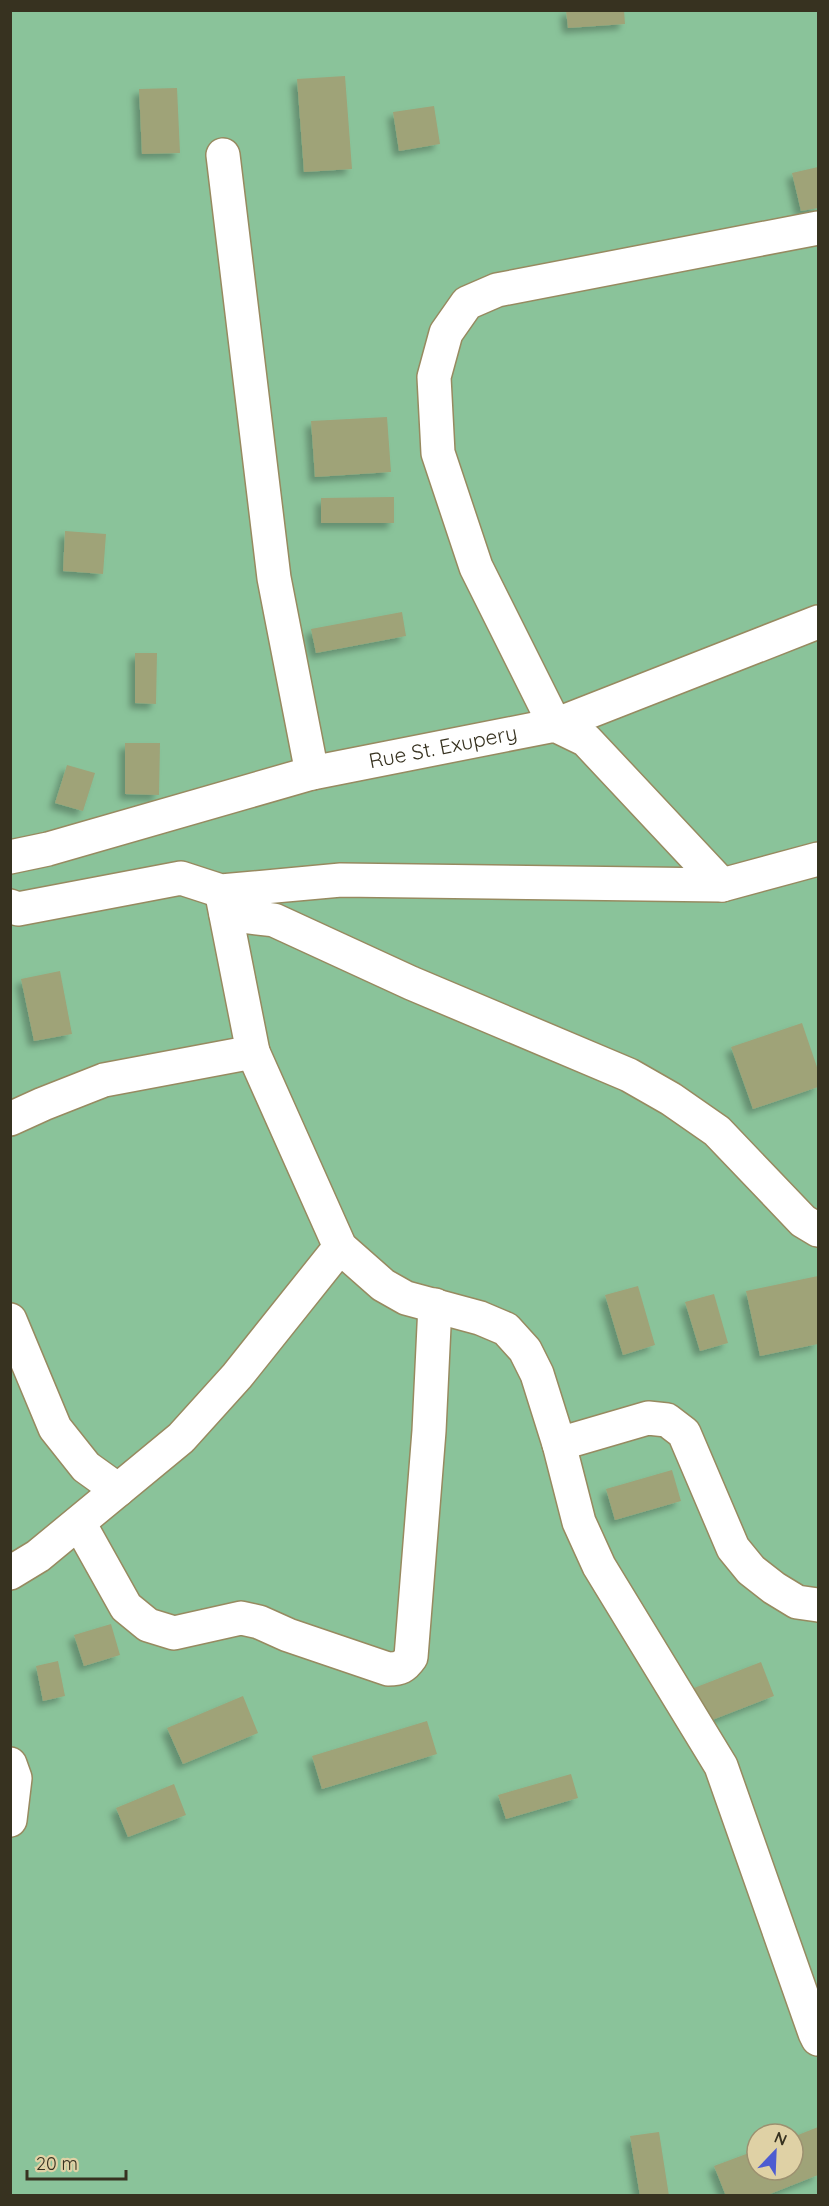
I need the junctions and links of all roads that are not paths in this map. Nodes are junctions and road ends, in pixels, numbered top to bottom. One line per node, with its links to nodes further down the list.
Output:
1 (223, 155): 5 (street)
2 (819, 228): 4 (street)
3 (819, 622): 4 (street, Rue St. Exupery)
4 (555, 725): 5 (street, Rue St. Exupery); 8 (street)
5 (312, 773): 6 (street, Rue St. Exupery)
6 (10, 857)
7 (819, 859): 8 (street)
8 (722, 885): 9 (street)
9 (223, 902): 10 (street); 11 (street); 13 (street)
10 (10, 906)
11 (253, 1052): 12 (street); 14 (street)
12 (10, 1119)
13 (819, 1230)
14 (340, 1247): 15 (street); 18 (street)
15 (435, 1305): 17 (street); 19 (street)
16 (10, 1320): 18 (street)
17 (559, 1444): 21 (street); 24 (street)
18 (118, 1491): 19 (street)
19 (79, 1522): 20 (street)
20 (10, 1574)
21 (819, 1605)
22 (10, 1764): 23 (street)
23 (10, 1820)
24 (819, 2039)

